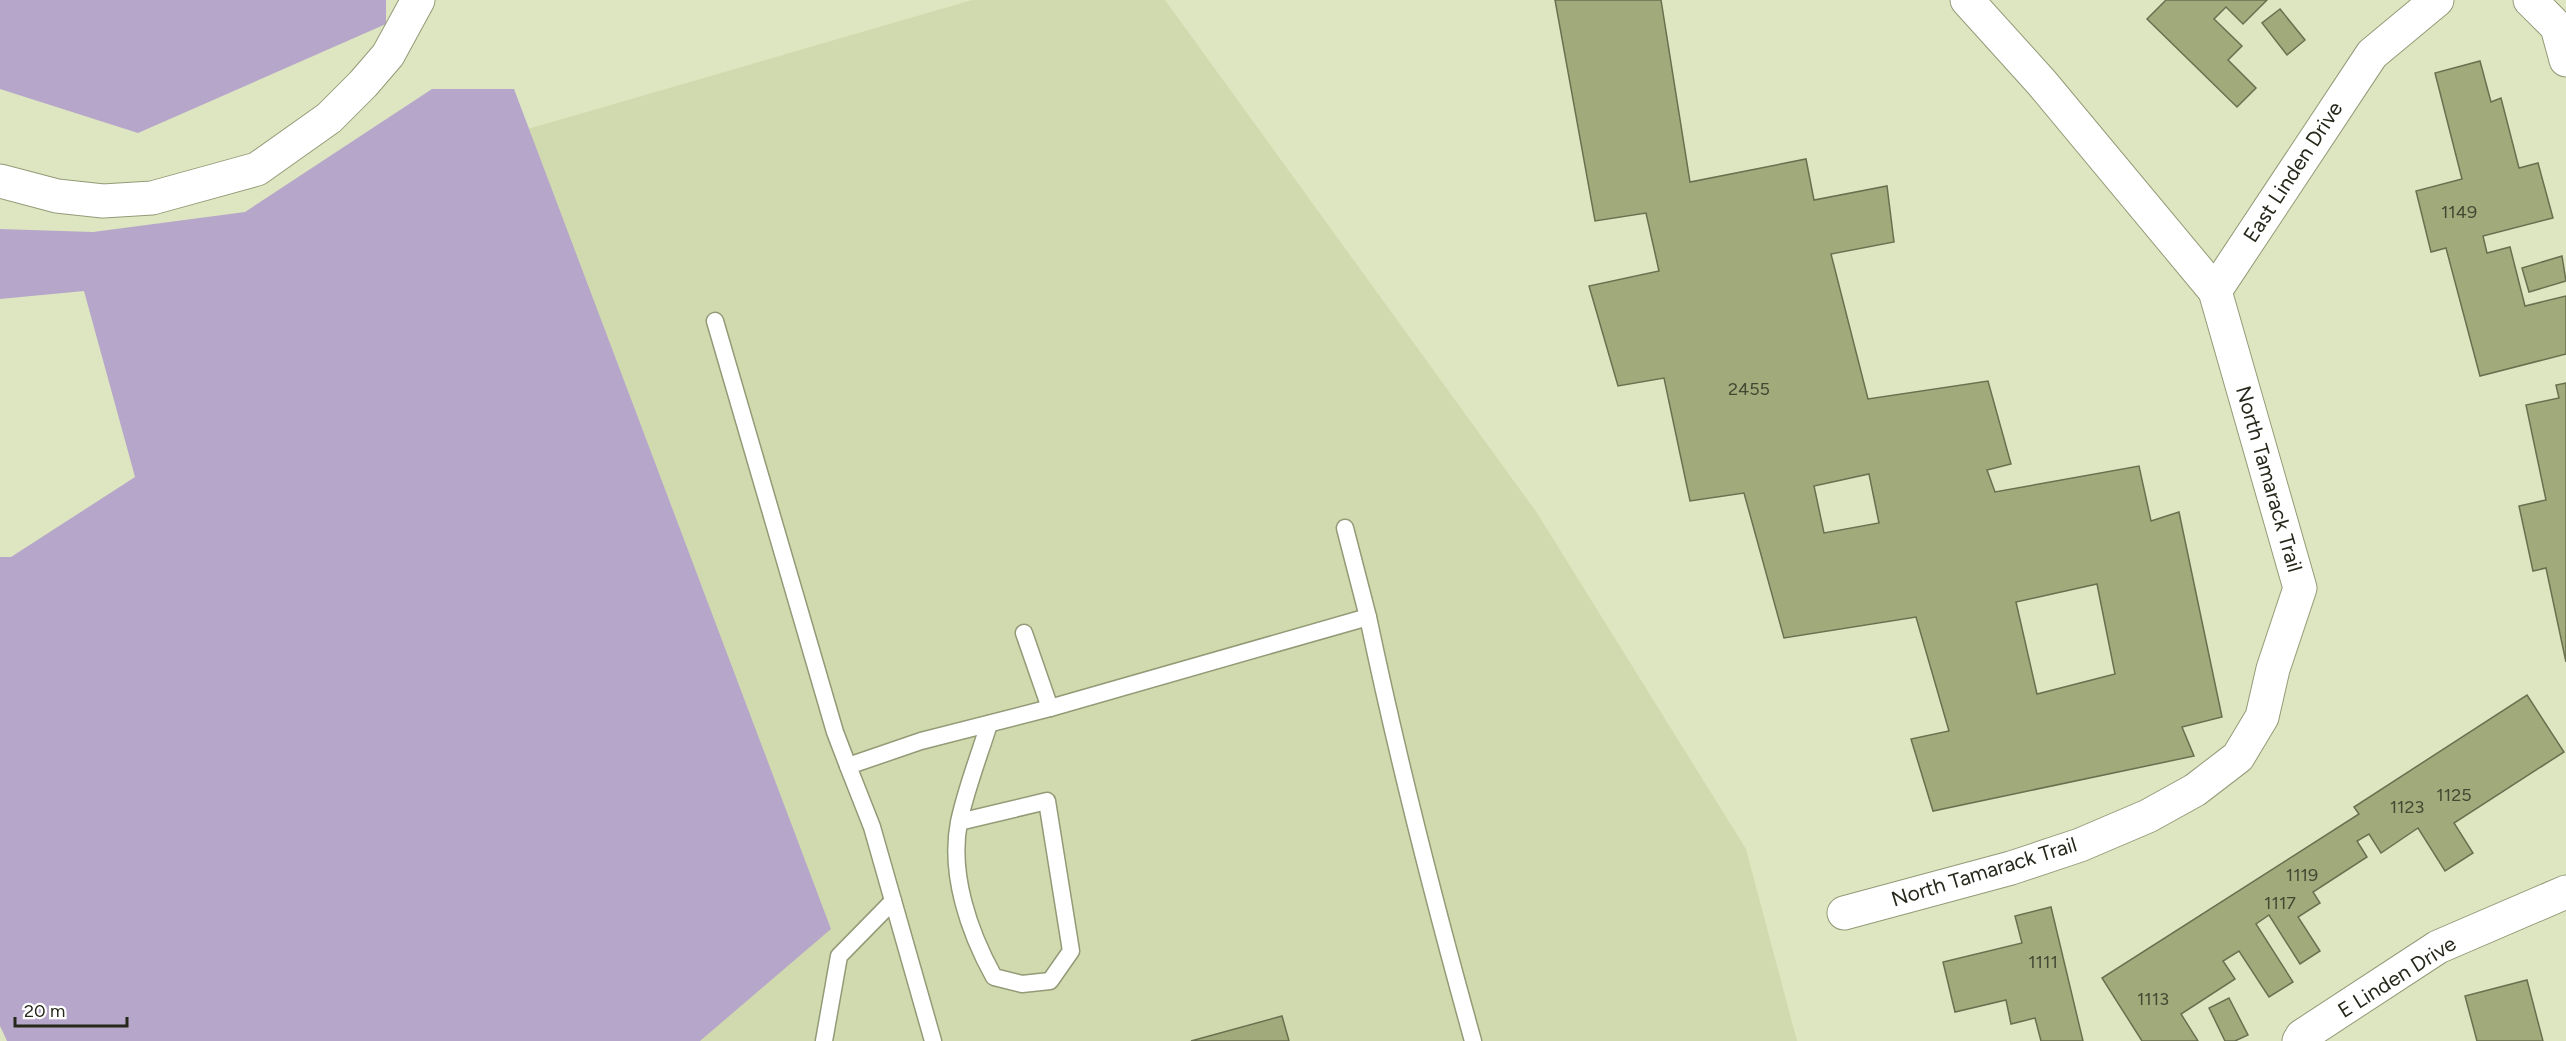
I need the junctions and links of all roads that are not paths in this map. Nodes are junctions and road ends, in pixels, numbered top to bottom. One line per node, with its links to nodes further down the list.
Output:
1 (418, 0): 6 (street)
2 (1967, 0): 7 (street, North Tamarack Trail)
3 (2438, 0): 7 (street, East Linden Drive)
4 (2530, 0): 5 (street)
5 (2566, 60)
6 (0, 181)
7 (2215, 291): 18 (street, North Tamarack Trail)
8 (715, 321): 14 (lane)
9 (1345, 528): 10 (lane)
10 (1368, 617): 12 (lane); 21 (lane)
11 (1024, 633): 12 (lane)
12 (1050, 708): 13 (lane)
13 (989, 724): 14 (lane); 15 (lane)
14 (848, 766): 17 (lane)
15 (959, 822): 15 (lane)
16 (2566, 892): 22 (street, E Linden Drive)
17 (893, 902): 19 (lane); 20 (lane)
18 (1844, 913)
19 (824, 1041)
20 (933, 1041)
21 (1473, 1041)
22 (2299, 1041)

